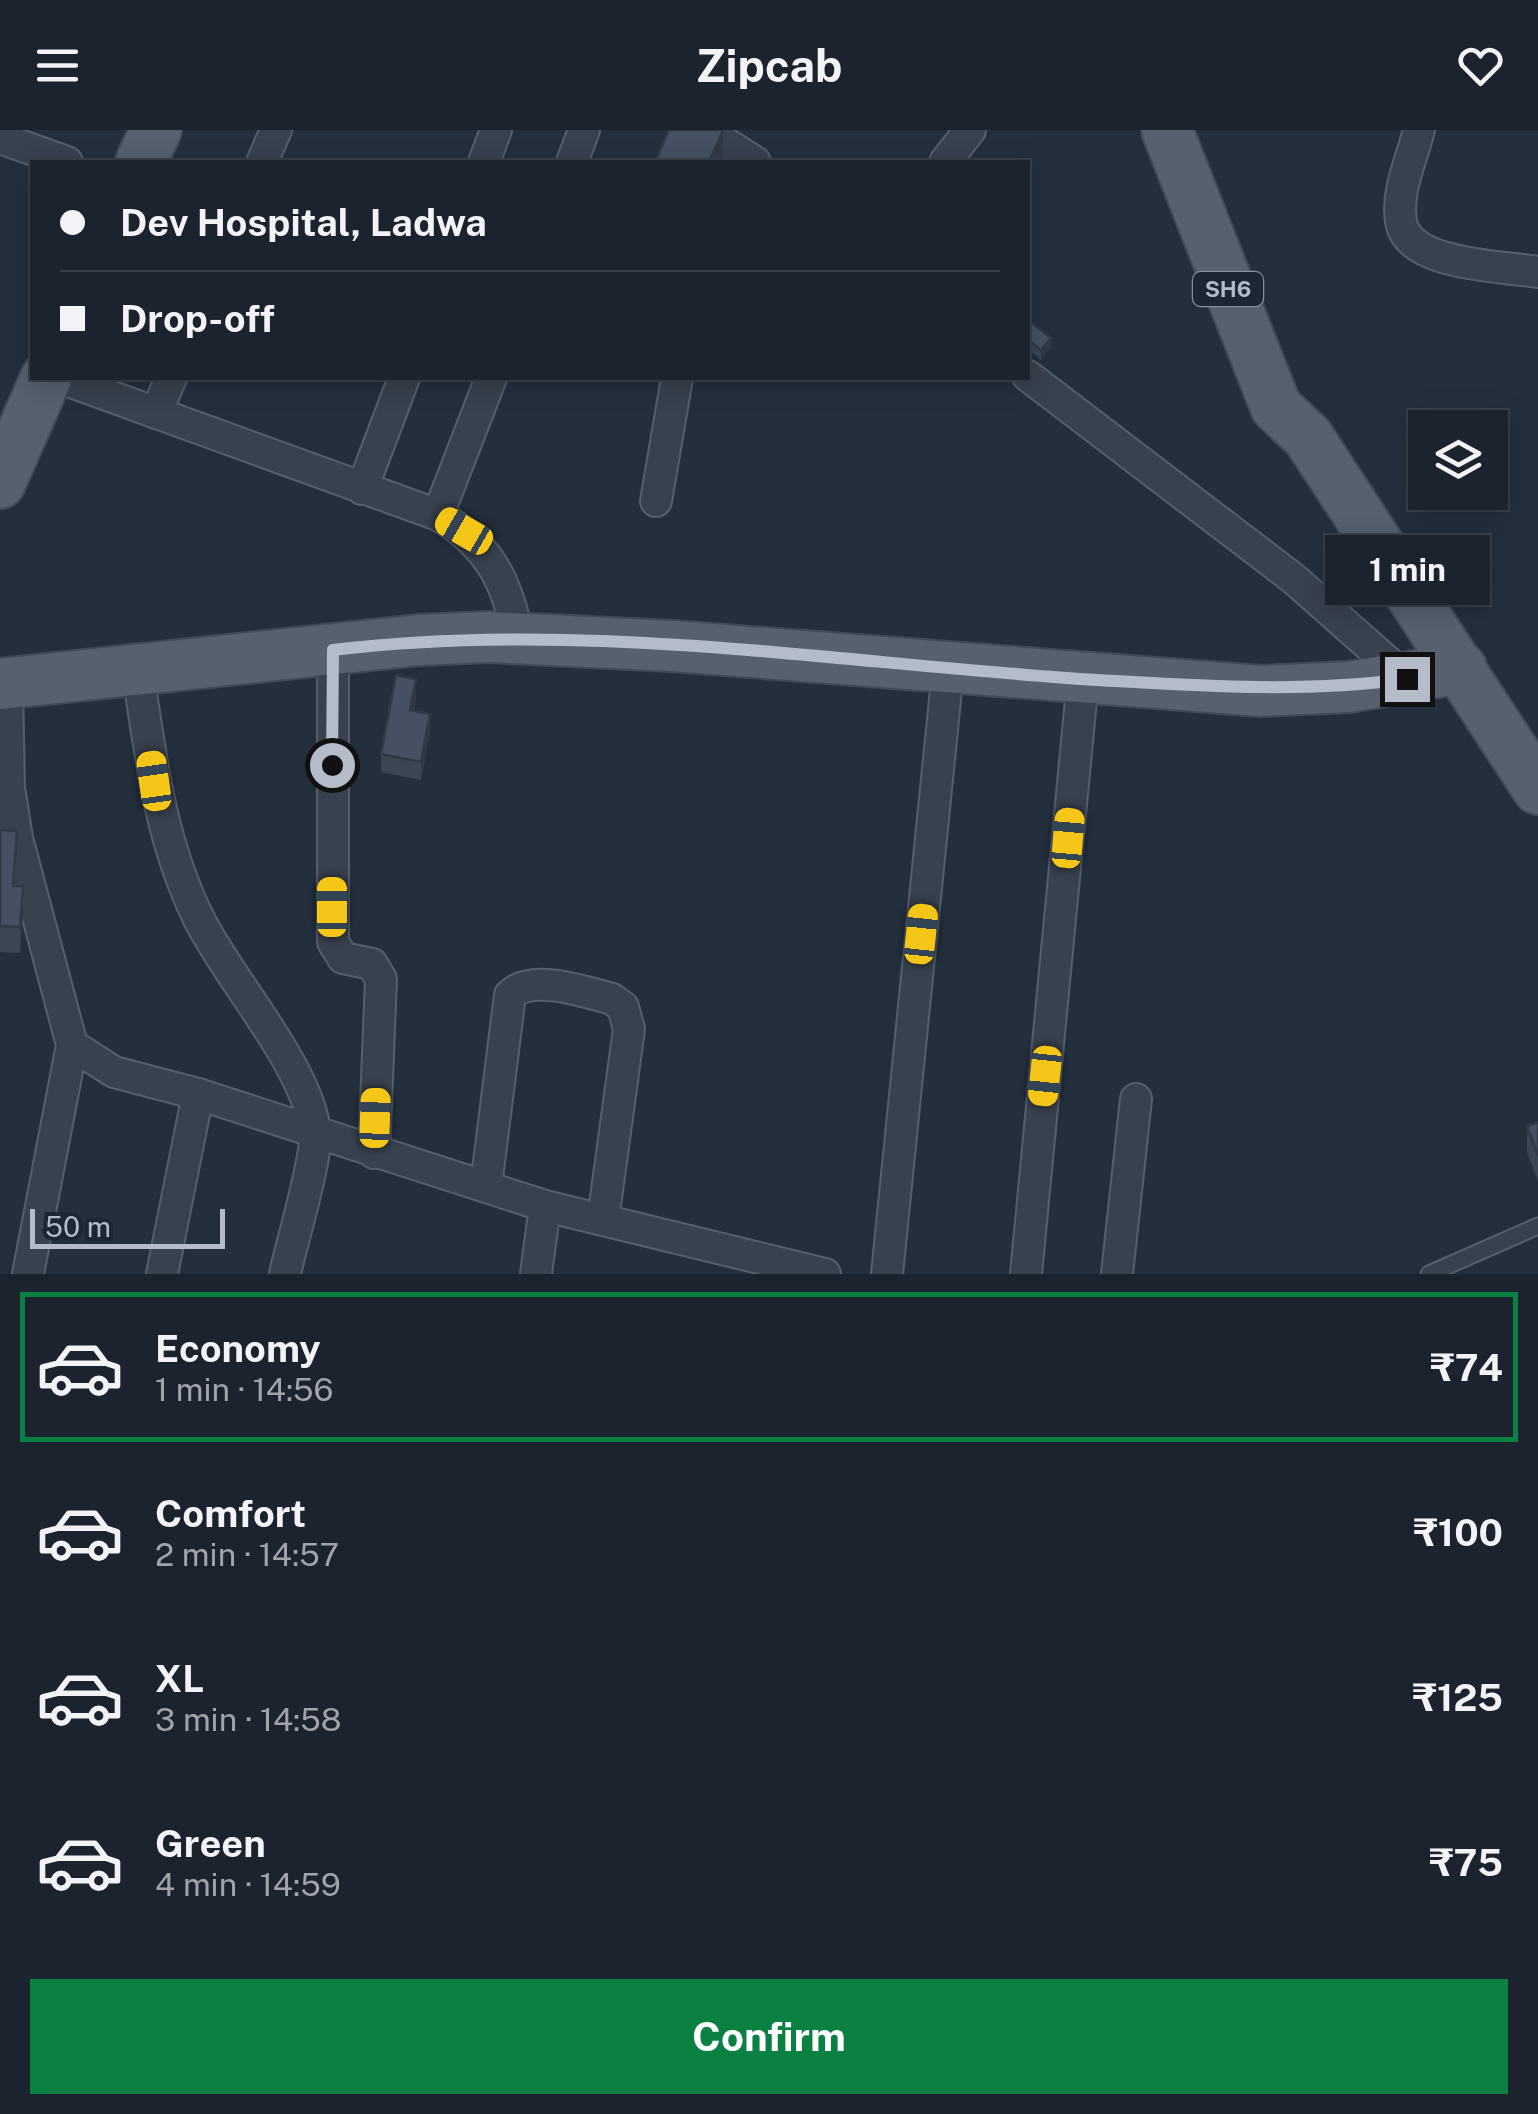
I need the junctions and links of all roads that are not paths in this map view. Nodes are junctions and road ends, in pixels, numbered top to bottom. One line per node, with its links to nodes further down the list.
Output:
1 (156, 130): 12 (main road)
2 (276, 130): 13 (street)
3 (496, 130): 14 (street)
4 (584, 130): 15 (street)
5 (970, 130): 17 (street)
6 (1167, 130): 27 (main road, SH6)
7 (1198, 130): 27 (main road, SH6)
8 (1419, 130): 18 (street)
9 (0, 138): 11 (street)
10 (721, 145): 16 (street)
11 (61, 160)
12 (142, 160)
13 (263, 160)
14 (485, 160)
15 (573, 160)
16 (752, 160)
17 (947, 160)
18 (1538, 272)
19 (1030, 378): 38 (street)
20 (45, 380): 28 (main road)
21 (66, 380): 26 (street)
22 (170, 380): 26 (street)
23 (403, 380): 29 (street)
24 (491, 380): 31 (street)
25 (677, 380): 30 (street)
26 (156, 412): 29 (street)
27 (1308, 436): 34 (main road, SH6)
28 (0, 483)
29 (362, 488): 31 (street)
30 (656, 501)
31 (438, 516): 32 (street)
32 (518, 638): 33 (main road); 35 (main road)
33 (333, 650): 36 (main road); 46 (street)
34 (1461, 668): 38 (main road); 40 (main road, SH6)
35 (948, 670): 37 (main road); 58 (street)
36 (138, 673): 39 (main road); 45 (street)
37 (1084, 679): 38 (main road); 59 (street)
38 (1407, 679)
39 (4, 684): 42 (street)
40 (1520, 730): 41 (main road, SH6)
41 (1538, 789)
42 (72, 1046): 43 (street); 53 (street)
43 (198, 1094): 45 (street); 54 (street)
44 (1136, 1099): 60 (street)
45 (316, 1134): 46 (street); 55 (street)
46 (374, 1153): 47 (street)
47 (486, 1186): 48 (street); 49 (street)
48 (545, 1206): 49 (street); 56 (street)
49 (604, 1220): 57 (street)
50 (1538, 1226): 61 (lane)
51 (0, 1272): 52 (street)
52 (14, 1274)
53 (28, 1274)
54 (162, 1274)
55 (285, 1274)
56 (536, 1274)
57 (826, 1274)
58 (887, 1274)
59 (1026, 1274)
60 (1118, 1274)
61 (1429, 1274)

